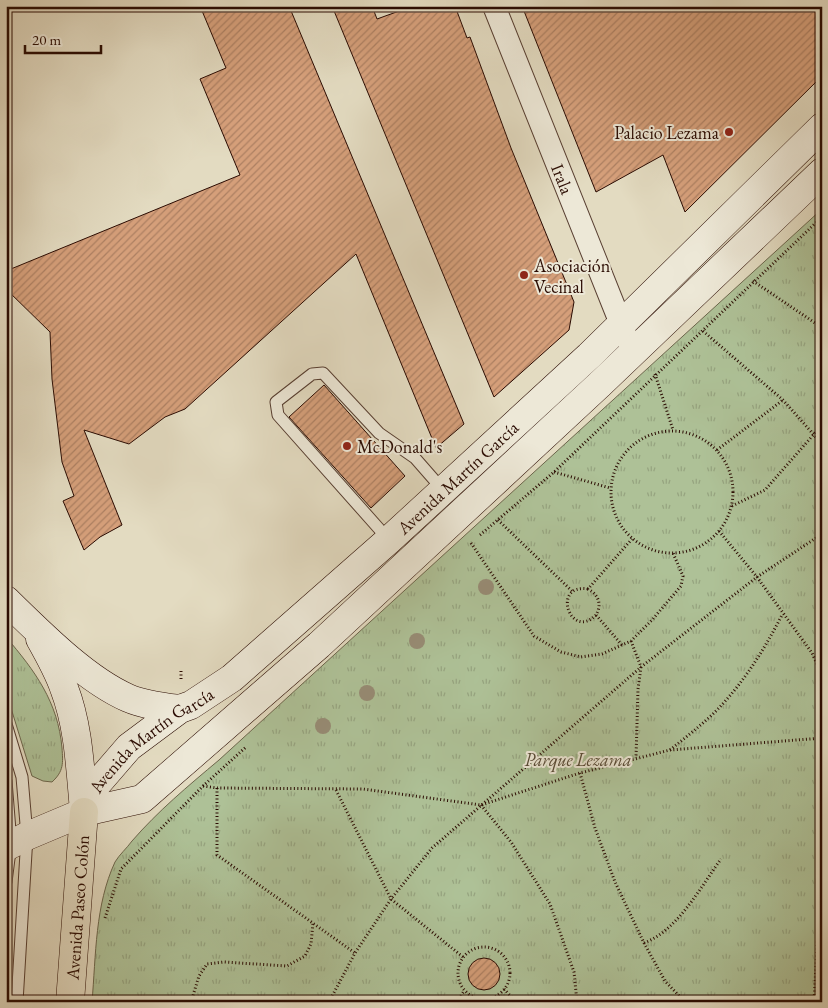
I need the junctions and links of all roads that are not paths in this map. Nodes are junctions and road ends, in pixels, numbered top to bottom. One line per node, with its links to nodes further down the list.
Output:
1 (494, 6): 4 (street, Irala)
2 (822, 127): 4 (main road, Avenida Martín García)
3 (822, 172): 5 (main road, Avenida Martín García)
4 (621, 323): 5 (street, Irala); 6 (main road, Avenida Martín García)
5 (633, 352): 14 (main road, Avenida Martín García)
6 (443, 490): 7 (main road, Avenida Martín García); 7 (lane)
7 (389, 540): 11 (main road, Avenida Martín García)
8 (6, 600): 10 (main road)
9 (6, 615): 10 (lane)
10 (34, 628): 11 (main road); 14 (main road)
11 (180, 709): 14 (main road, Avenida Martín García)
12 (6, 724): 15 (lane)
13 (6, 781): 15 (lane)
14 (84, 812): 15 (main road, Avenida Martín García); 18 (main road, Avenida Paseo Colón)
15 (11, 839): 16 (lane); 17 (lane)
16 (6, 882)
17 (17, 1002)
18 (70, 1002)

